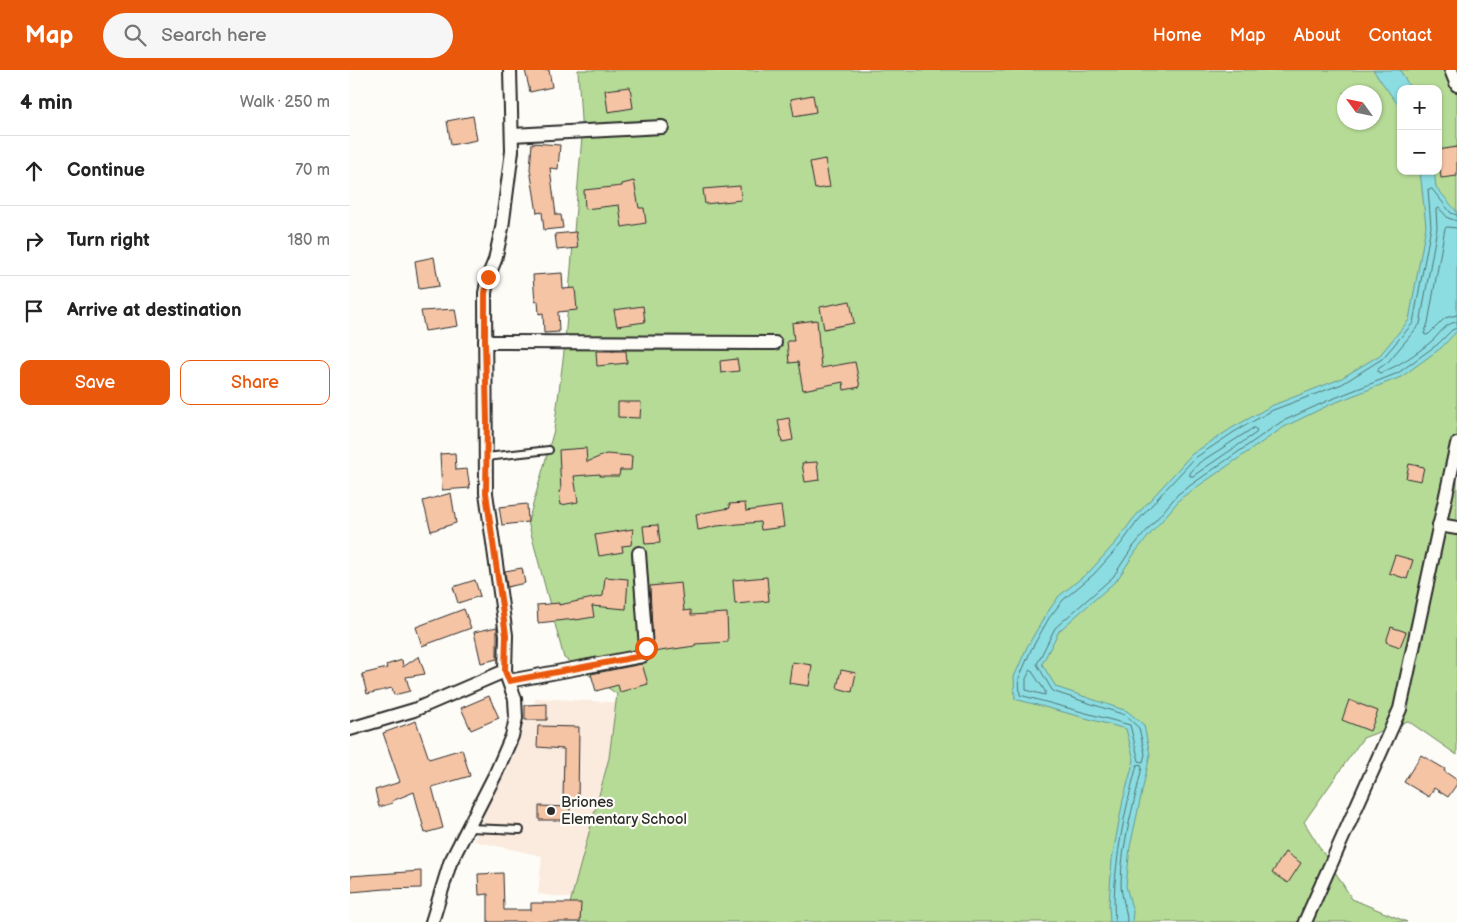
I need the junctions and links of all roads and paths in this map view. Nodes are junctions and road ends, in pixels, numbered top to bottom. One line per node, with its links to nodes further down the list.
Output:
1 (510, 70): 5 (street)
2 (1451, 70): 3 (street)
3 (1457, 85)
4 (662, 127): 5 (street)
5 (512, 135): 6 (street)
6 (485, 342): 7 (street); 10 (street)
7 (775, 343)
8 (1457, 444): 11 (street)
9 (549, 450): 10 (lane)
10 (486, 457): 14 (street)
11 (1439, 524): 12 (street); 19 (street)
12 (1457, 528)
13 (639, 553): 14 (street)
14 (507, 676): 15 (street); 16 (street)
15 (350, 729)
16 (468, 828): 17 (lane); 18 (street)
17 (520, 830)
18 (432, 922)
19 (1305, 922)

